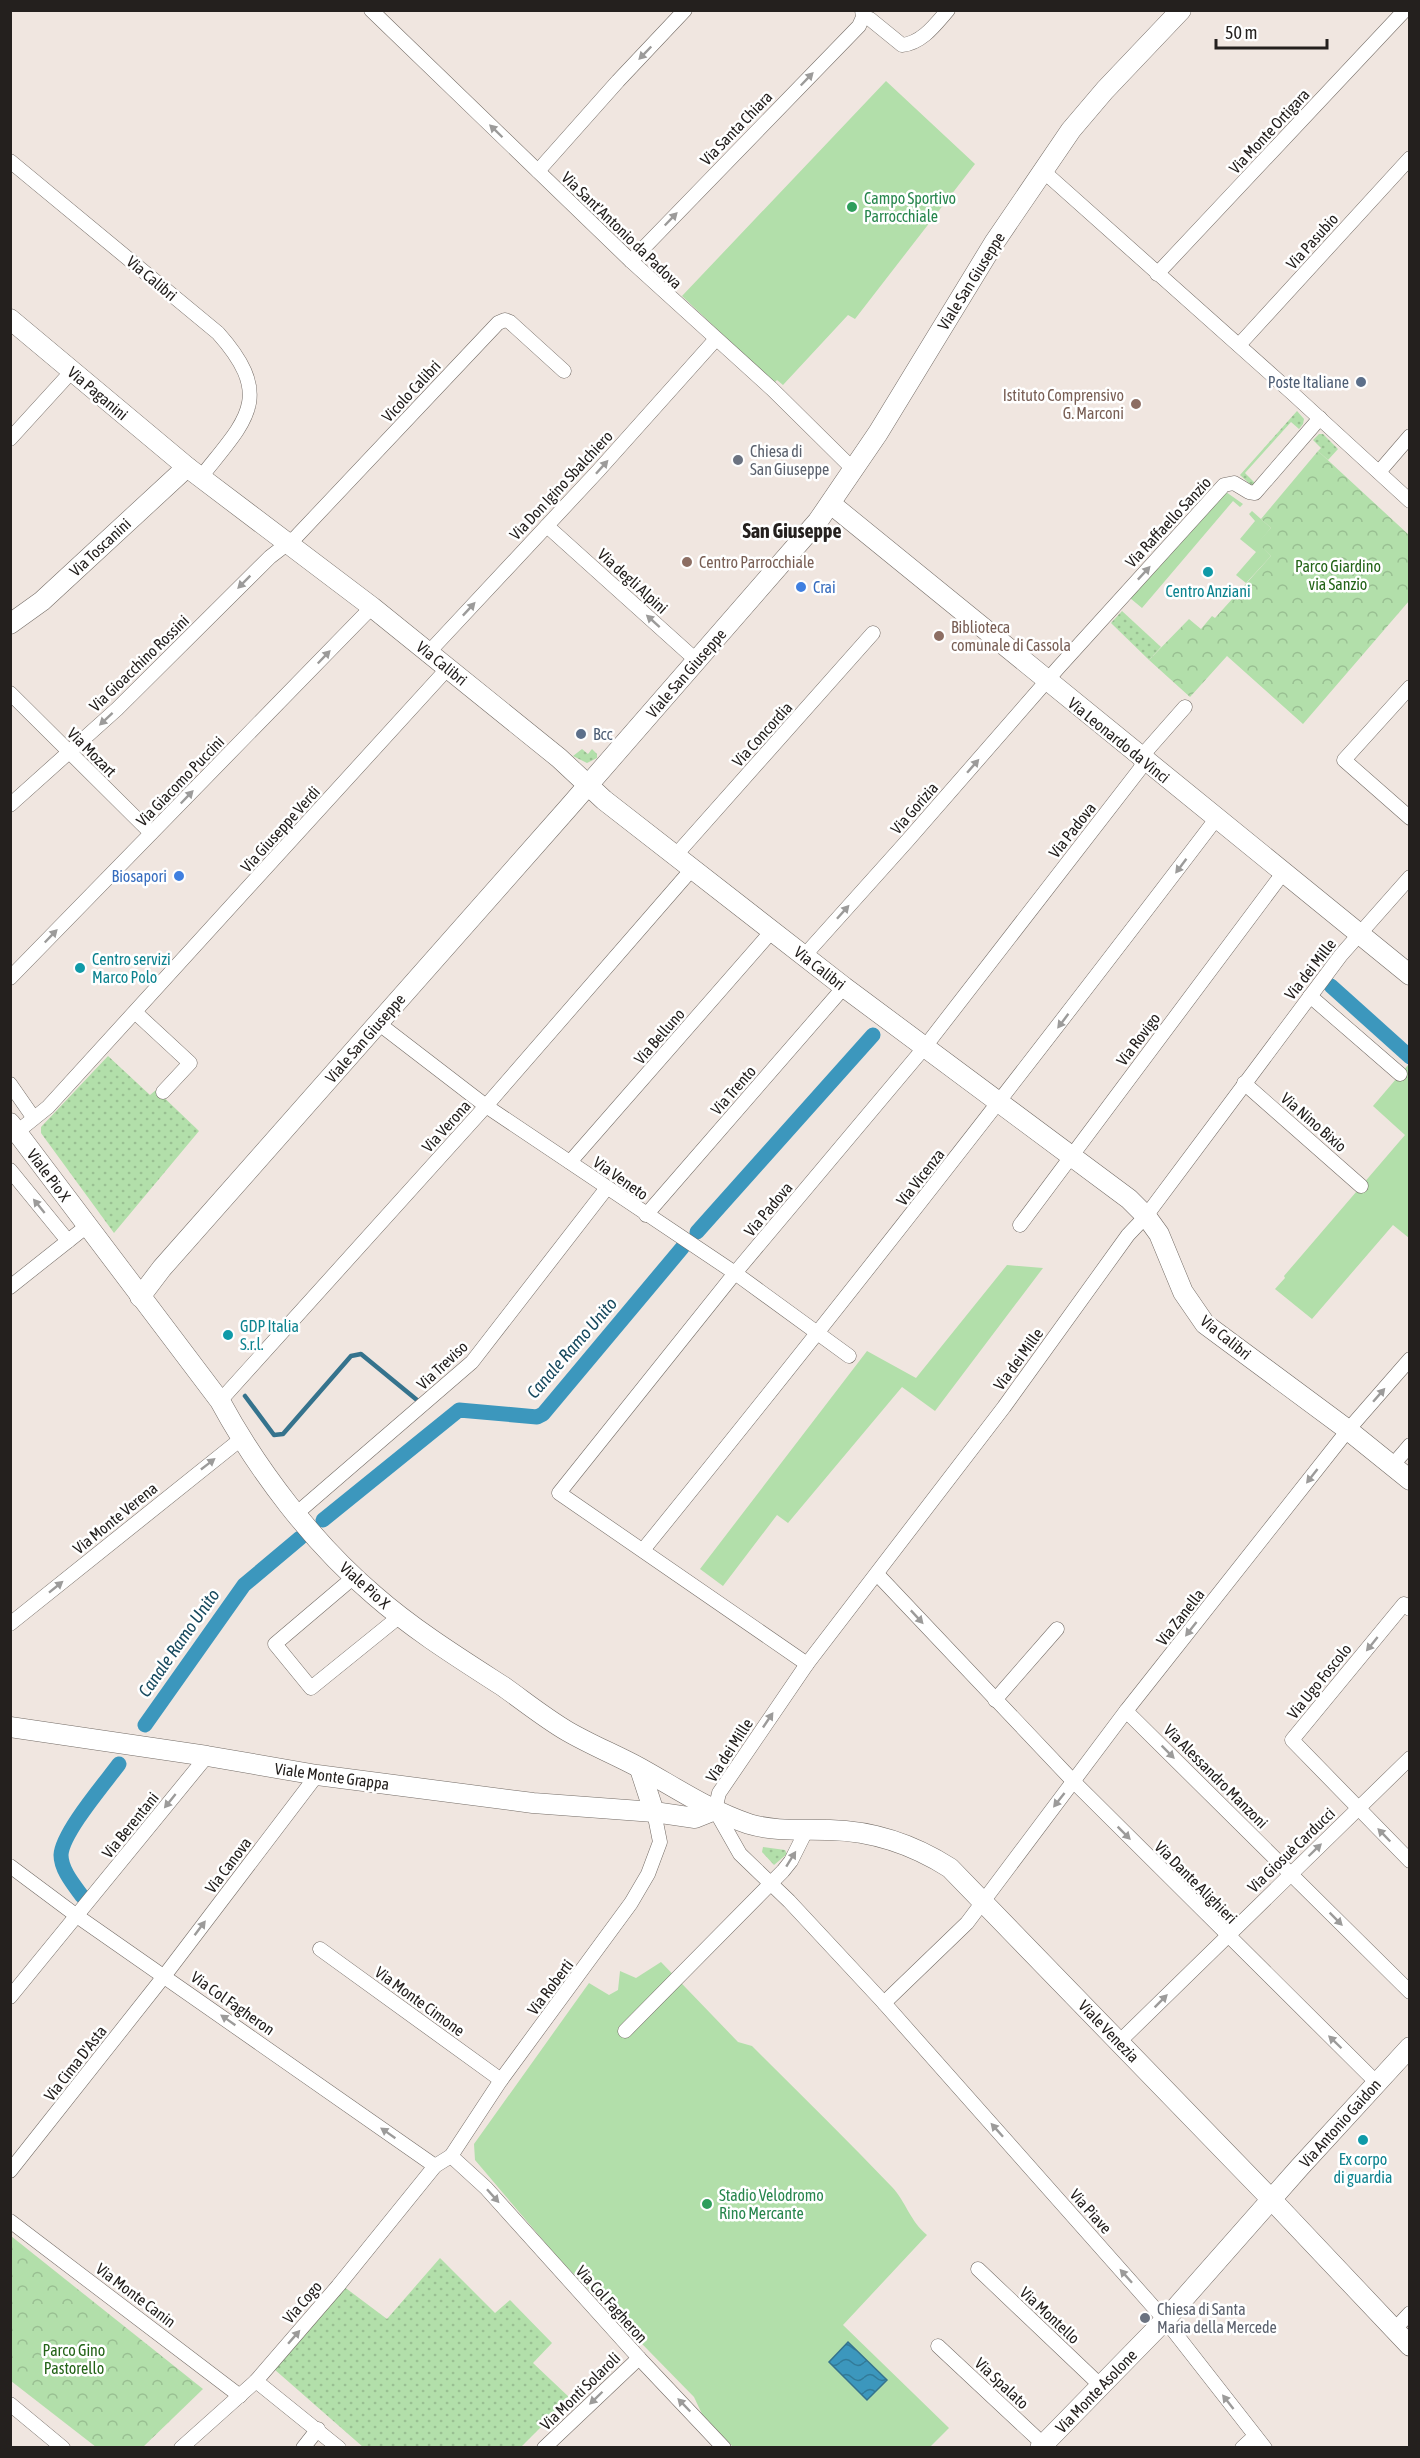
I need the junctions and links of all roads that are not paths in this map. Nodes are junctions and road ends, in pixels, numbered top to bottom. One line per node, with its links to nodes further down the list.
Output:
1 (371, 10): 10 (street, Via Sant'Antonio da Padova, one-way to 1)
2 (685, 10): 10 (street, one-way to 10)
3 (948, 10): 6 (street, Via Santa Chiara)
4 (1181, 10): 9 (street, Viale San Giuseppe)
5 (1405, 10): 12 (street, Via Monte Ortigara)
6 (862, 14): 11 (street, Via Santa Chiara, one-way to 6)
7 (1410, 158): 15 (street, Via Pasubio)
8 (10, 161): 22 (street, Via Calibri)
9 (1042, 170): 12 (street); 21 (street, Viale San Giuseppe)
10 (538, 171): 11 (street, Via Sant'Antonio da Padova)
11 (630, 261): 14 (street, Via Sant'Antonio da Padova)
12 (1157, 274): 15 (street)
13 (10, 319): 16 (street, Via Paganini)
14 (716, 339): 21 (street, Via Sant'Antonio da Padova); 26 (street, Via Don Igino Sbalchiero, one-way to 14)
15 (1239, 345): 18 (street)
16 (72, 371): 20 (street); 22 (street, Via Paganini)
17 (564, 371): 27 (street, Vicolo Calibri)
18 (1320, 418): 23 (street); 34 (street, Via Raffaello Sanzio, one-way to 18)
19 (1410, 436): 23 (street)
20 (10, 439)
21 (854, 470): 25 (street, Viale San Giuseppe)
22 (194, 472): 27 (street, Via Calibri); 29 (street, Via Toscanini)
23 (1378, 472): 24 (street)
24 (1410, 501)
25 (831, 504): 32 (street, Viale San Giuseppe); 34 (street, Via Leonardo da Vinci)
26 (547, 526): 31 (street, Via Don Igino Sbalchiero, one-way to 26); 32 (street, Via degli Alpini, one-way to 26)
27 (288, 543): 28 (street, Via Calibri); 38 (street, Via Gioacchino Rossini, one-way to 38)
28 (372, 607): 31 (street, Via Calibri); 44 (street, Via Giacomo Puccini, one-way to 28)
29 (10, 624)
30 (873, 633): 45 (street, Via Concordia)
31 (429, 652): 33 (street, Via Calibri)
32 (696, 660): 40 (street, Viale San Giuseppe)
33 (448, 668): 40 (street, Via Calibri); 56 (street, Via Giuseppe Verdi)
34 (1047, 681): 39 (street, Via Leonardo da Vinci); 51 (street, Via Gorizia, one-way to 34)
35 (1410, 687): 42 (street)
36 (10, 693): 38 (street, Via Mozart)
37 (1185, 707): 39 (street, Via Padova)
38 (70, 752): 41 (street, Via Gioacchino Rossini); 44 (street, Via Mozart)
39 (1145, 761): 43 (street, Via Leonardo da Vinci); 58 (street, Via Padova)
40 (589, 785): 45 (street, Via Calibri); 57 (street, Viale San Giuseppe)
41 (10, 805)
42 (1410, 818)
43 (1216, 819): 47 (street, Via Leonardo da Vinci); 63 (street, Via Vicenza, one-way to 63)
44 (151, 834): 53 (street, Via Giacomo Puccini, one-way to 44)
45 (675, 856): 46 (street, Via Calibri)
46 (692, 869): 49 (street, Via Calibri); 64 (street, Via Verona)
47 (1283, 873): 50 (street, Via Leonardo da Vinci); 68 (street, Via Rovigo)
48 (1410, 877): 50 (street, Via dei Mille)
49 (772, 931): 51 (street, Via Calibri); 69 (street, Via Belluno)
50 (1359, 934): 52 (street, Via Leonardo da Vinci); 55 (street, Via dei Mille)
51 (804, 956): 54 (street, Via Calibri)
52 (1410, 975)
53 (10, 978)
54 (844, 987): 58 (street, Via Calibri); 73 (street, Via Trento)
55 (1310, 996): 59 (street); 60 (street, Via dei Mille)
56 (136, 1013): 62 (street); 65 (street, Via Giuseppe Verdi)
57 (378, 1023): 64 (street, Via Veneto); 80 (street, Viale San Giuseppe)
58 (924, 1048): 63 (street, Via Calibri); 78 (street, Via Padova)
59 (1400, 1074)
60 (1244, 1083): 71 (street, Via Nino Bixio); 74 (street, Via dei Mille)
61 (12, 1092): 66 (street)
62 (163, 1092)
63 (1000, 1103): 68 (street, Via Calibri); 81 (street, Via Vicenza)
64 (486, 1106): 69 (street, Via Veneto); 84 (street, Via Verona)
65 (48, 1107): 66 (street, Via Giuseppe Verdi); 67 (street)
66 (33, 1117): 67 (street, Via Giuseppe Verdi)
67 (17, 1127): 76 (street, Viale Pio X)
68 (1072, 1155): 74 (street, Via Calibri); 75 (street, Via Rovigo)
69 (570, 1162): 72 (street, Via Veneto)
70 (10, 1170): 77 (street, Viale Pio X, one-way to 70)
71 (1361, 1186)
72 (606, 1189): 73 (street, Via Veneto); 90 (street, Via Treviso)
73 (646, 1215): 78 (street, Via Veneto)
74 (1146, 1216): 85 (street, Via Calibri); 92 (street, Via dei Mille)
75 (1020, 1225)
76 (87, 1226): 77 (street); 80 (street, Viale Pio X)
77 (68, 1241): 79 (street)
78 (735, 1273): 81 (street, Via Veneto); 91 (street, Via Padova)
79 (10, 1287)
80 (140, 1297): 84 (street, Viale Pio X)
81 (818, 1334): 82 (street, Via Veneto); 91 (street, Via Vicenza)
82 (849, 1356)
83 (1410, 1359): 85 (street, Via Zanella, one-way to 83)
84 (220, 1401): 86 (street, Viale Pio X)
85 (1348, 1430): 88 (street, Via Calibri); 100 (street, Via Zanella, one-way to 100)
86 (241, 1439): 90 (street, Viale Pio X); 96 (street, Via Monte Verena, one-way to 86)
87 (1410, 1445): 88 (street)
88 (1392, 1466): 89 (street, Via Calibri)
89 (1410, 1480)
90 (297, 1513): 93 (street, Viale Pio X)
91 (643, 1550): 98 (street, Via Padova)
92 (877, 1574): 98 (street, Via dei Mille); 99 (street, Via Dante Alighieri, one-way to 99)
93 (354, 1577): 95 (street, Viale Pio X); 95 (street)
94 (1410, 1609): 107 (street, Via Ugo Foscolo, one-way to 107)
95 (400, 1616): 104 (street, Viale Pio X)
96 (10, 1624)
97 (1057, 1629): 99 (street)
98 (807, 1664): 108 (street, Via dei Mille, one-way to 98)
99 (995, 1700): 106 (street, Via Dante Alighieri)
100 (1126, 1711): 106 (street, Via Zanella); 115 (street, Via Alessandro Manzoni, one-way to 115)
101 (10, 1727): 102 (street, Viale Monte Grappa)
102 (207, 1756): 105 (street, Viale Monte Grappa); 118 (street, Via Berentani, one-way to 118)
103 (1410, 1758): 107 (street, Via Giosuè Carducci)
104 (640, 1768): 108 (street, Viale Pio X); 109 (street)
105 (317, 1775): 109 (street, Viale Monte Grappa); 121 (street, Via Canova, one-way to 105)
106 (1073, 1781): 117 (street, Via Zanella, one-way to 117); 119 (street, Via Dante Alighieri, one-way to 119)
107 (1358, 1808): 113 (street, one-way to 107); 115 (street, Via Giosuè Carducci, one-way to 107)
108 (716, 1810): 109 (street, Viale Monte Grappa); 110 (street, Viale Pio X); 112 (street, Via Piave)
109 (654, 1812): 128 (street, Via Roberti)
110 (750, 1824): 111 (street, Viale Venezia); 112 (street)
111 (806, 1830): 116 (street, one-way to 111); 117 (street, Viale Venezia)
112 (740, 1854): 116 (street, Via Piave)
113 (1410, 1861)
114 (10, 1866): 118 (street, Via Col Fagheron)
115 (1290, 1874): 119 (street, Via Giosuè Carducci); 122 (street, Via Alessandro Manzoni, one-way to 122)
116 (771, 1885): 124 (street, Via Piave); 125 (street)
117 (983, 1900): 124 (street); 126 (street, Viale Venezia)
118 (77, 1916): 121 (street, Via Col Fagheron); 123 (street, Via Berentani)
119 (1226, 1935): 126 (street, Via Giosuè Carducci, one-way to 119); 129 (street, Via Dante Alighieri, one-way to 119)
120 (320, 1949): 128 (street, Via Monte Cimone)
121 (165, 1975): 131 (street, Via Col Fagheron, one-way to 121); 132 (street, Via Cima D'Asta)
122 (1410, 1992)
123 (10, 1997)
124 (884, 2003): 137 (street, Via Piave, one-way to 124)
125 (625, 2031)
126 (1119, 2042): 133 (street, Viale Venezia)
127 (1410, 2047): 129 (street, Via Antonio Gaidon)
128 (501, 2080): 130 (street, Via Roberti)
129 (1377, 2083): 133 (street, Via Antonio Gaidon)
130 (451, 2156): 131 (street, Via Roberti); 141 (street, Via Col Fagheron, one-way to 141)
131 (435, 2166): 142 (street, Via Cogo, one-way to 131)
132 (10, 2171)
133 (1272, 2200): 137 (street, Via Monte Asolone); 138 (street, Viale Venezia)
134 (10, 2221): 144 (street, Via Monte Canin)
135 (978, 2269): 143 (street, Via Montello)
136 (1410, 2313): 138 (street)
137 (1165, 2320): 143 (street, Via Monte Asolone); 147 (street, Via Piave, one-way to 137)
138 (1394, 2330): 140 (street, Viale Venezia)
139 (938, 2346): 148 (street, Via Spalato)
140 (1410, 2346)
141 (639, 2358): 153 (street, Via Monti Solaroli, one-way to 153); 154 (street, Via Col Fagheron, one-way to 141)
142 (256, 2381): 144 (street, Via Cogo); 146 (street)
143 (1100, 2385): 148 (street, Via Monte Asolone)
144 (240, 2396): 150 (street, Via Cogo)
145 (10, 2404): 149 (street)
146 (318, 2430): 151 (street); 152 (street)
147 (1255, 2436): 155 (street); 156 (street, Via Piave)
148 (1042, 2446)
149 (63, 2448)
150 (180, 2448)
151 (303, 2448)
152 (339, 2448)
153 (544, 2448)
154 (724, 2448)
155 (1242, 2448)
156 (1265, 2448)

